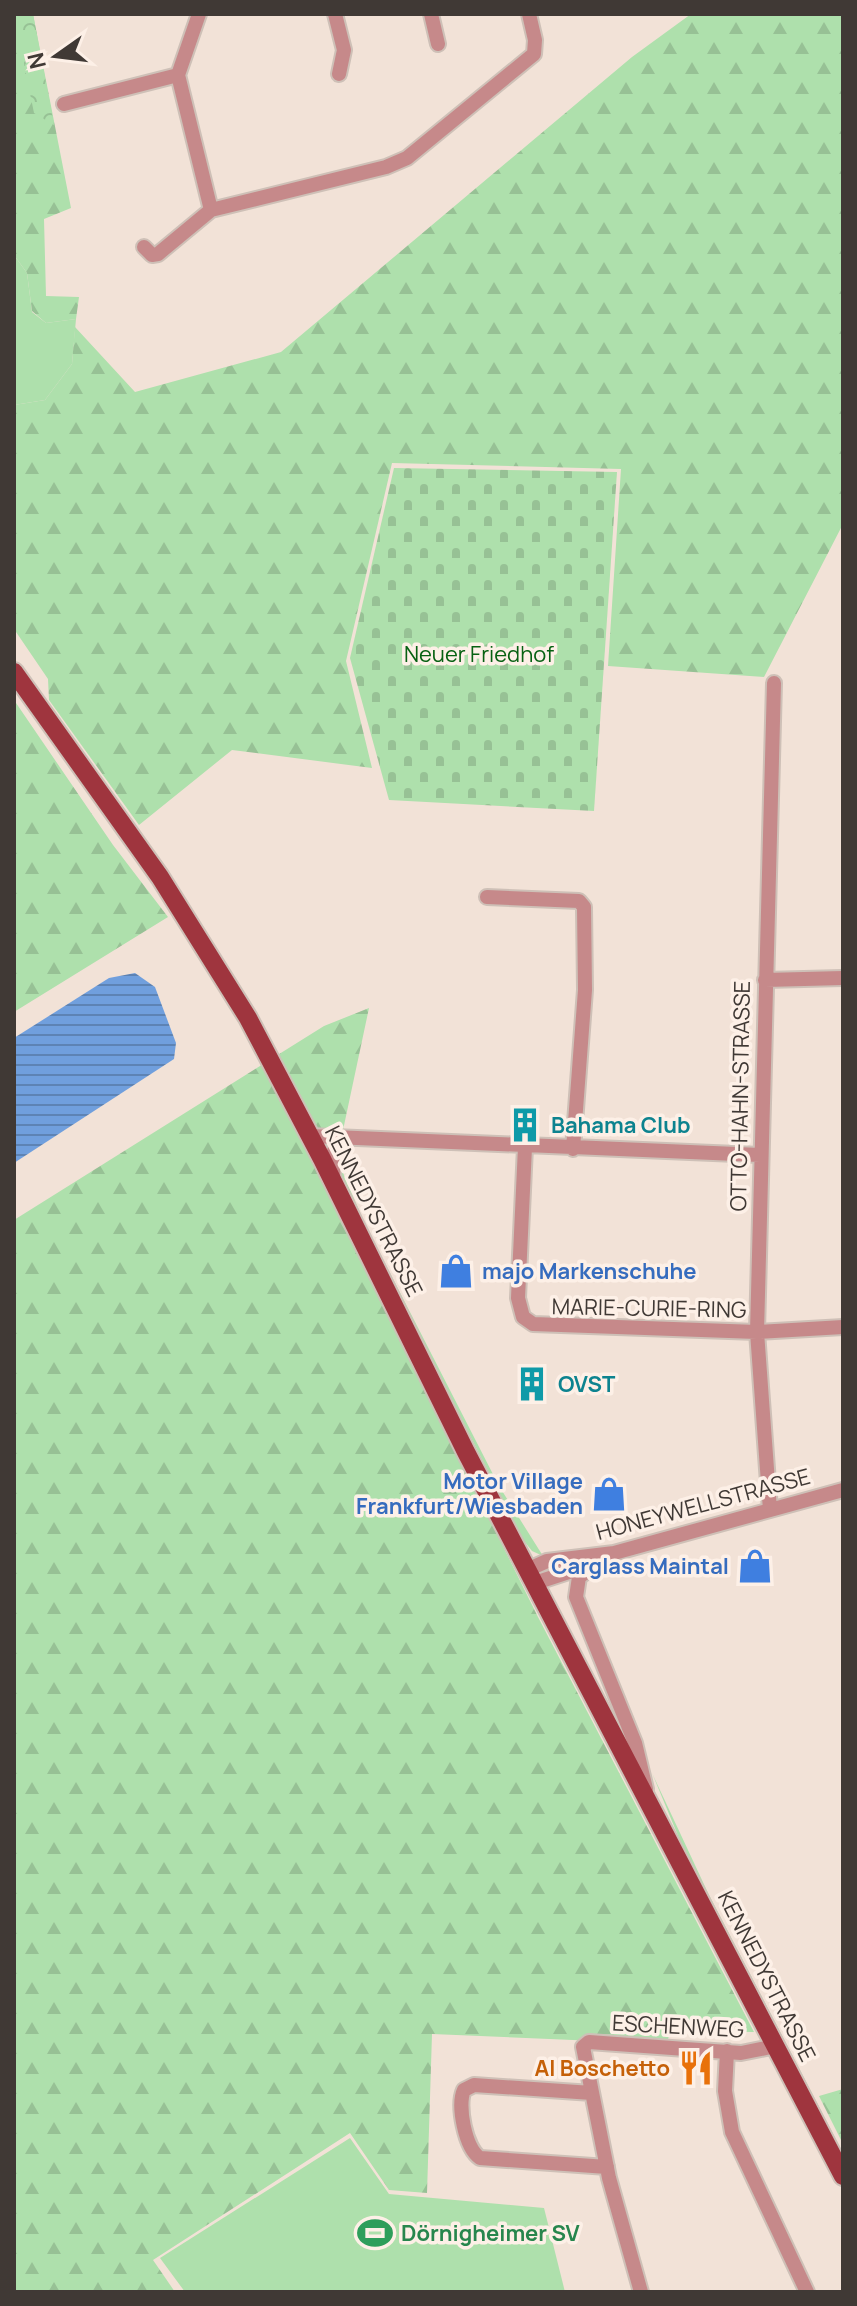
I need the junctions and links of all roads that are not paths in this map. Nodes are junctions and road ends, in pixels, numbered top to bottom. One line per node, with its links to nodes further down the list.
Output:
1 (199, 14): 7 (street)
2 (335, 14): 6 (street)
3 (431, 14): 5 (street)
4 (529, 14): 9 (street)
5 (438, 44)
6 (339, 74)
7 (178, 75): 8 (street); 9 (street)
8 (64, 104)
9 (211, 210): 10 (street)
10 (144, 247)
11 (14, 672): 16 (main road, KENNEDYSTRASSE)
12 (774, 683): 15 (street, OTTO-HAHN-STRASSE)
13 (487, 897): 19 (street)
14 (843, 978): 15 (street)
15 (765, 980): 20 (street, OTTO-HAHN-STRASSE)
16 (310, 1136): 17 (street); 21 (main road, KENNEDYSTRASSE)
17 (346, 1138): 18 (street); 21 (street)
18 (525, 1147): 19 (street); 23 (street, MARIE-CURIE-RING)
19 (573, 1149): 20 (street)
20 (760, 1155): 23 (street, OTTO-HAHN-STRASSE)
21 (334, 1184): 28 (main road, KENNEDYSTRASSE)
22 (843, 1327): 23 (street)
23 (757, 1332): 25 (street, OTTO-HAHN-STRASSE)
24 (843, 1490): 25 (street, HONEYWELLSTRASSE)
25 (770, 1510): 26 (street, HONEYWELLSTRASSE)
26 (614, 1553): 27 (street); 28 (street, HONEYWELLSTRASSE)
27 (595, 1563): 28 (street, HONEYWELLSTRASSE); 29 (street, KENNEDYSTRASSE)
28 (531, 1577): 29 (main road, KENNEDYSTRASSE)
29 (648, 1797): 30 (main road, KENNEDYSTRASSE)
30 (776, 2046): 31 (street, ESCHENWEG); 34 (main road, KENNEDYSTRASSE)
31 (727, 2051): 32 (street, ESCHENWEG); 36 (street)
32 (592, 2093): 33 (street); 33 (street)
33 (607, 2167): 35 (street)
34 (843, 2176)
35 (641, 2292)
36 (807, 2292)

